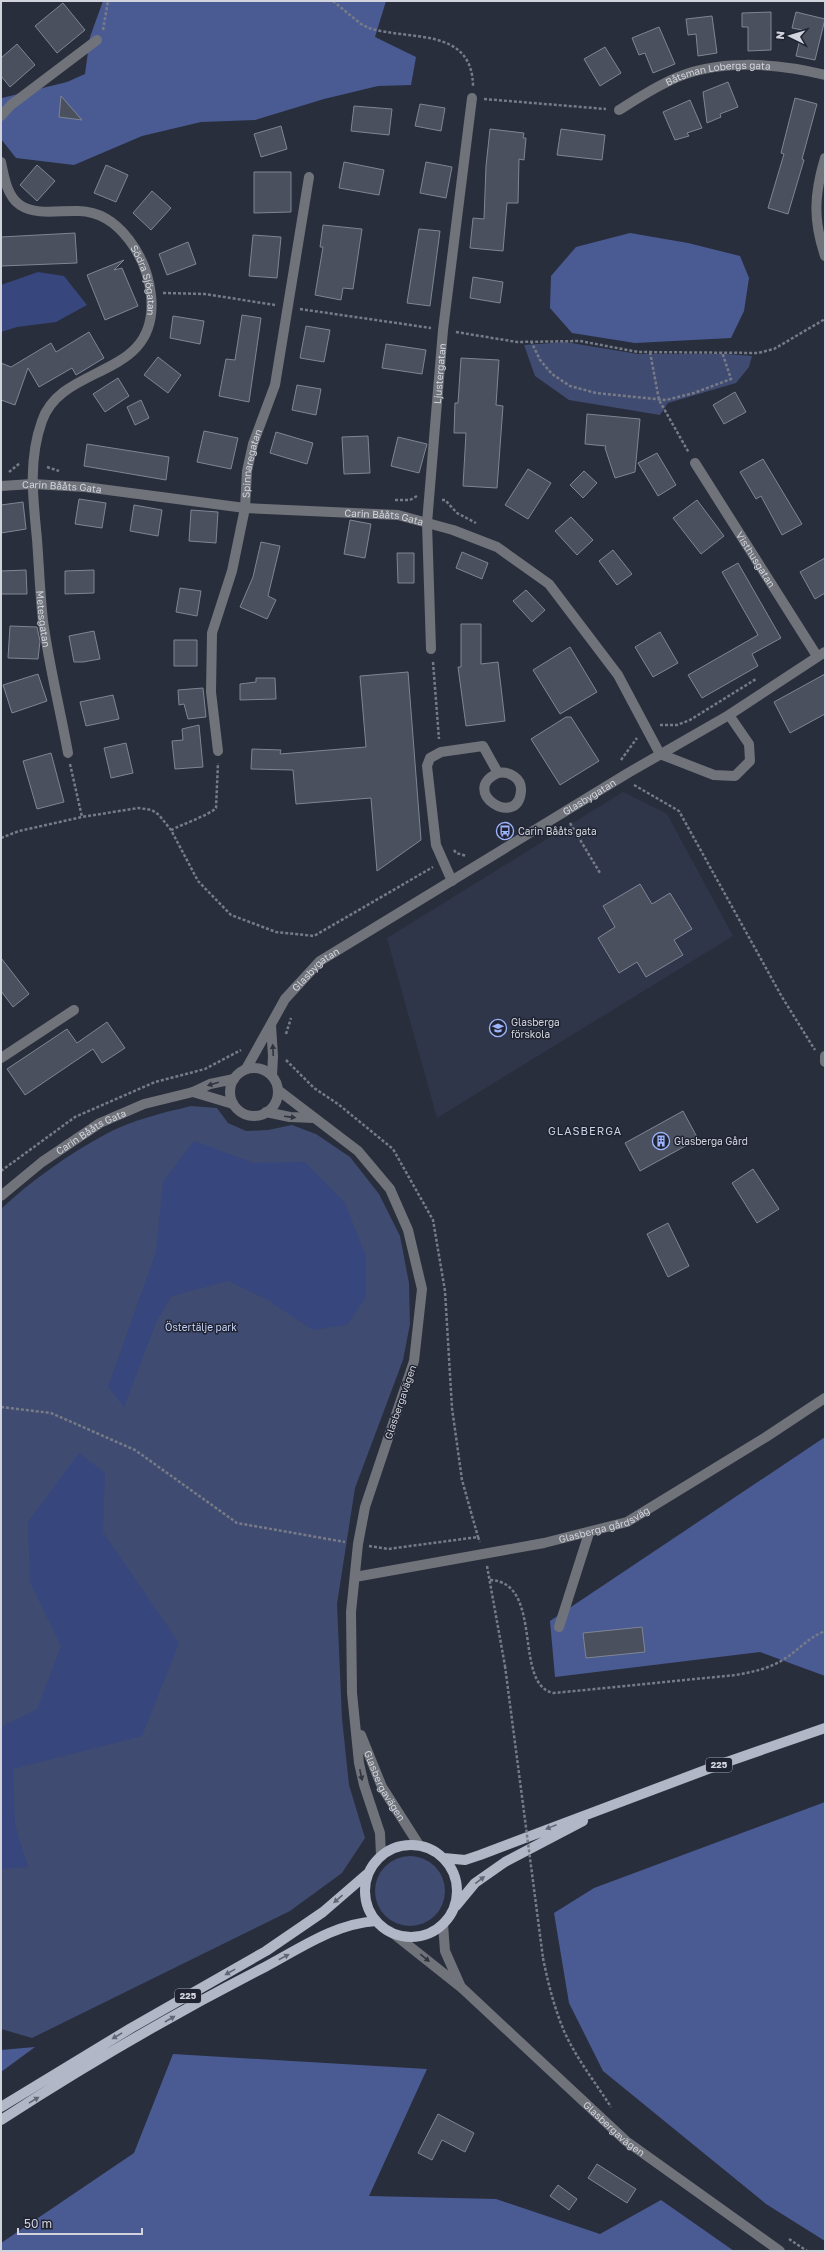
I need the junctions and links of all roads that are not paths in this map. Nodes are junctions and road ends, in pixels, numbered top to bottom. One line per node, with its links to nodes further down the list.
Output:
1 (96, 40): 5 (street)
2 (825, 75): 4 (street, Båtsman Lobergs gata)
3 (472, 98): 14 (street, Ljustergatan)
4 (619, 110)
5 (1, 116)
6 (825, 158): 9 (street)
7 (1, 162): 11 (street, Södra Sjögatan)
8 (310, 177): 13 (street, Spinnaregatan)
9 (825, 256)
10 (695, 464): 16 (street, Visthusgatan)
11 (32, 484): 12 (street, Carin Bååts Gata); 13 (street, Carin Bååts Gata); 19 (street, Metesgatan)
12 (1, 486)
13 (245, 508): 14 (street, Carin Bååts Gata); 18 (street, Spinnaregatan)
14 (427, 522): 15 (street, Ljustergatan); 20 (street, Carin Bååts Gata)
15 (431, 648)
16 (821, 654): 17 (street, Glasbygatan)
17 (729, 715): 20 (street, Glasbygatan); 20 (street)
18 (218, 751)
19 (68, 753)
20 (660, 754): 22 (street, Glasbygatan)
21 (498, 773): 22 (street)
22 (452, 881): 24 (street, Glasbygatan)
23 (74, 1010): 25 (street)
24 (271, 1024): 26 (street, Glasbygatan); 27 (street, one-way to 24)
25 (1, 1058)
26 (246, 1069): 27 (street); 28 (street)
27 (272, 1076): 29 (street)
28 (234, 1079): 30 (street, Carin Bååts Gata, one-way to 30); 31 (street)
29 (278, 1090): 32 (street); 33 (street, Glasbergavägen)
30 (193, 1092): 31 (street); 34 (street, Carin Bååts Gata)
31 (233, 1104): 32 (street)
32 (266, 1112): 33 (street, one-way to 33)
33 (314, 1118): 37 (street, Glasbergavägen)
34 (1, 1196)
35 (825, 1398): 36 (street, Glasberga gårdsväg)
36 (589, 1533): 37 (street, Glasberga gårdsväg); 38 (street)
37 (354, 1577): 39 (street, Glasbergavägen)
38 (559, 1626)
39 (356, 1722): 42 (street, Glasbergavägen); 43 (street, Glasbergavägen, one-way to 43)
40 (825, 1728): 41 (main road, 225)
41 (614, 1805): 44 (main road, 225, one-way to 44); 46 (main road, 225, one-way to 41)
42 (419, 1845): 43 (main road, 225); 44 (main road, 225)
43 (381, 1855): 45 (main road, 225)
44 (444, 1858): 46 (main road, 225)
45 (367, 1874): 47 (main road); 51 (main road, 225, one-way to 51)
46 (454, 1909): 48 (main road, 225)
47 (376, 1922): 49 (main road, 225); 52 (main road, 225, one-way to 47)
48 (443, 1924): 49 (main road, 225); 50 (street, Glasbergavägen)
49 (394, 1934): 50 (street, Glasbergavägen, one-way to 50)
50 (462, 1988): 53 (street, Glasbergavägen)
51 (1, 2107)
52 (1, 2120)
53 (780, 2251)

